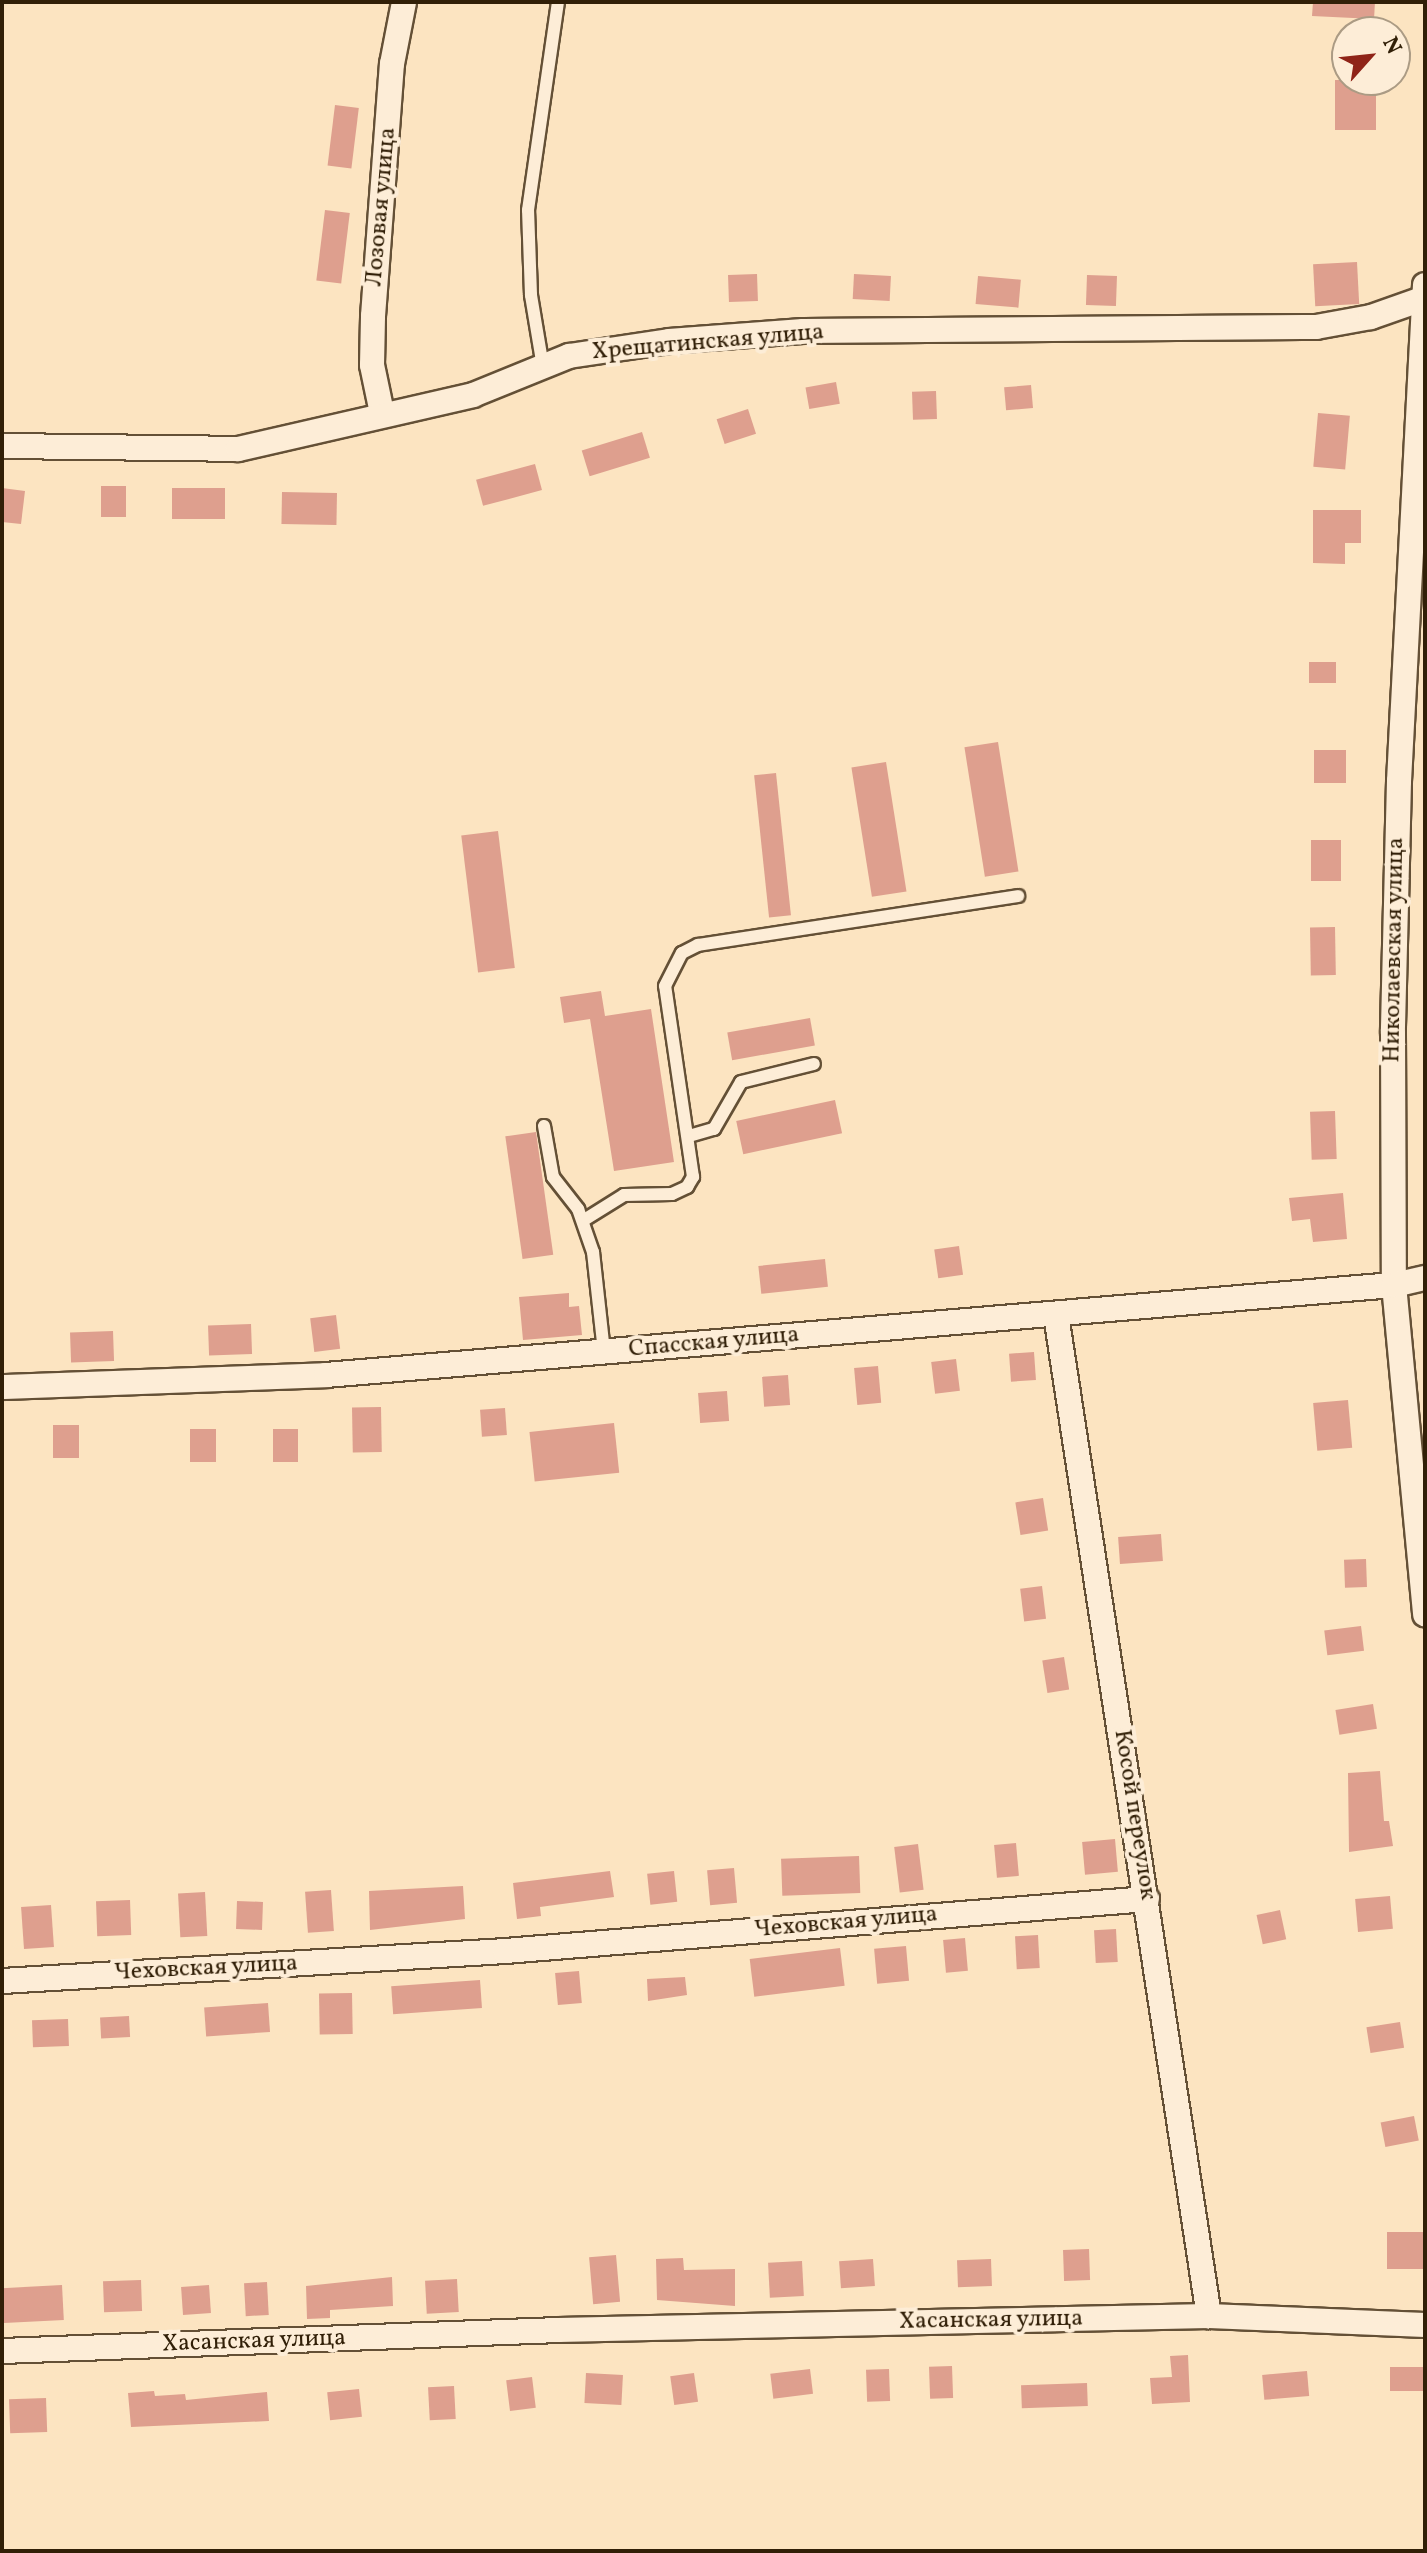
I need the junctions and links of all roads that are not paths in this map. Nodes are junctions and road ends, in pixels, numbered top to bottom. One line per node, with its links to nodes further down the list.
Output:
1 (404, 2): 5 (street, Лозовая улица)
2 (558, 2): 4 (lane)
3 (1424, 294): 4 (street, Хрещатинская улица); 13 (street, Николаевская улица)
4 (543, 367): 5 (street, Хрещатинская улица)
5 (382, 413): 6 (street, Хрещатинская улица)
6 (2, 446)
7 (1018, 896): 10 (lane)
8 (814, 1064): 10 (lane)
9 (544, 1126): 11 (lane)
10 (689, 1136): 11 (lane)
11 (584, 1220): 15 (lane)
12 (1425, 1278): 13 (street, Спасская улица)
13 (1394, 1285): 14 (street, Спасская улица); 17 (street, Николаевская улица)
14 (1056, 1315): 15 (street, Спасская улица); 18 (street, Косой переулок)
15 (604, 1352): 16 (street, Спасская улица)
16 (2, 1387)
17 (1425, 1615)
18 (1147, 1899): 19 (street, Чеховская улица); 20 (street, Косой переулок)
19 (2, 1981)
20 (1209, 2316): 21 (street, Хасанская улица); 22 (street, Хасанская улица)
21 (1425, 2325)
22 (2, 2351)

